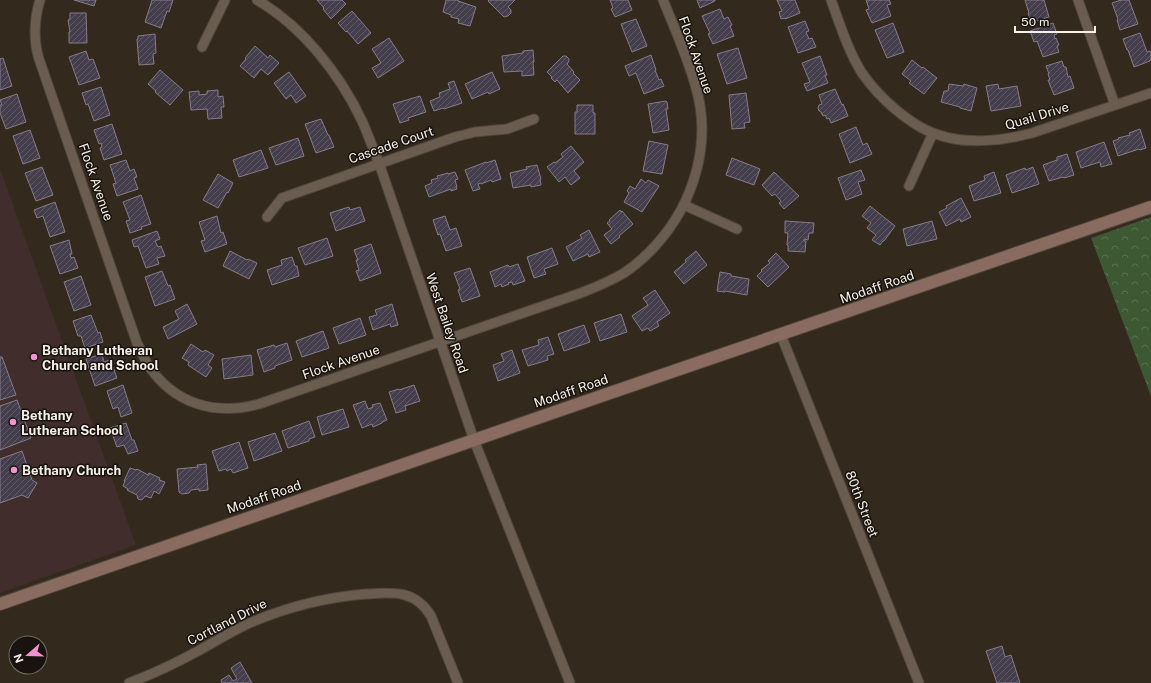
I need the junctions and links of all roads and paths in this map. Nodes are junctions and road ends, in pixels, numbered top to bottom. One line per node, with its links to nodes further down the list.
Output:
1 (40, 0): 19 (street, Flock Avenue)
2 (225, 0): 7 (street)
3 (257, 0): 12 (street, West Bailey Road)
4 (663, 0): 14 (street, Flock Avenue)
5 (831, 0): 11 (street, Quail Drive)
6 (1078, 0): 9 (street)
7 (202, 47)
8 (1151, 93): 9 (street, Quail Drive)
9 (1114, 105): 11 (street, Quail Drive)
10 (534, 119): 12 (street, Cascade Court)
11 (933, 133): 13 (street)
12 (379, 163): 16 (street, Cascade Court); 19 (street, West Bailey Road)
13 (909, 186)
14 (684, 205): 17 (street); 19 (street, Flock Avenue)
15 (1151, 207): 18 (street, Modaff Road)
16 (267, 217)
17 (738, 229)
18 (781, 335): 20 (street, Modaff Road); 25 (street, 80th Street)
19 (440, 342): 20 (street, West Bailey Road)
20 (474, 440): 21 (street, Modaff Road); 24 (street, West Bailey Road)
21 (0, 604)
22 (129, 683): 23 (street, Cortland Drive)
23 (458, 683)
24 (570, 683)
25 (919, 683)

